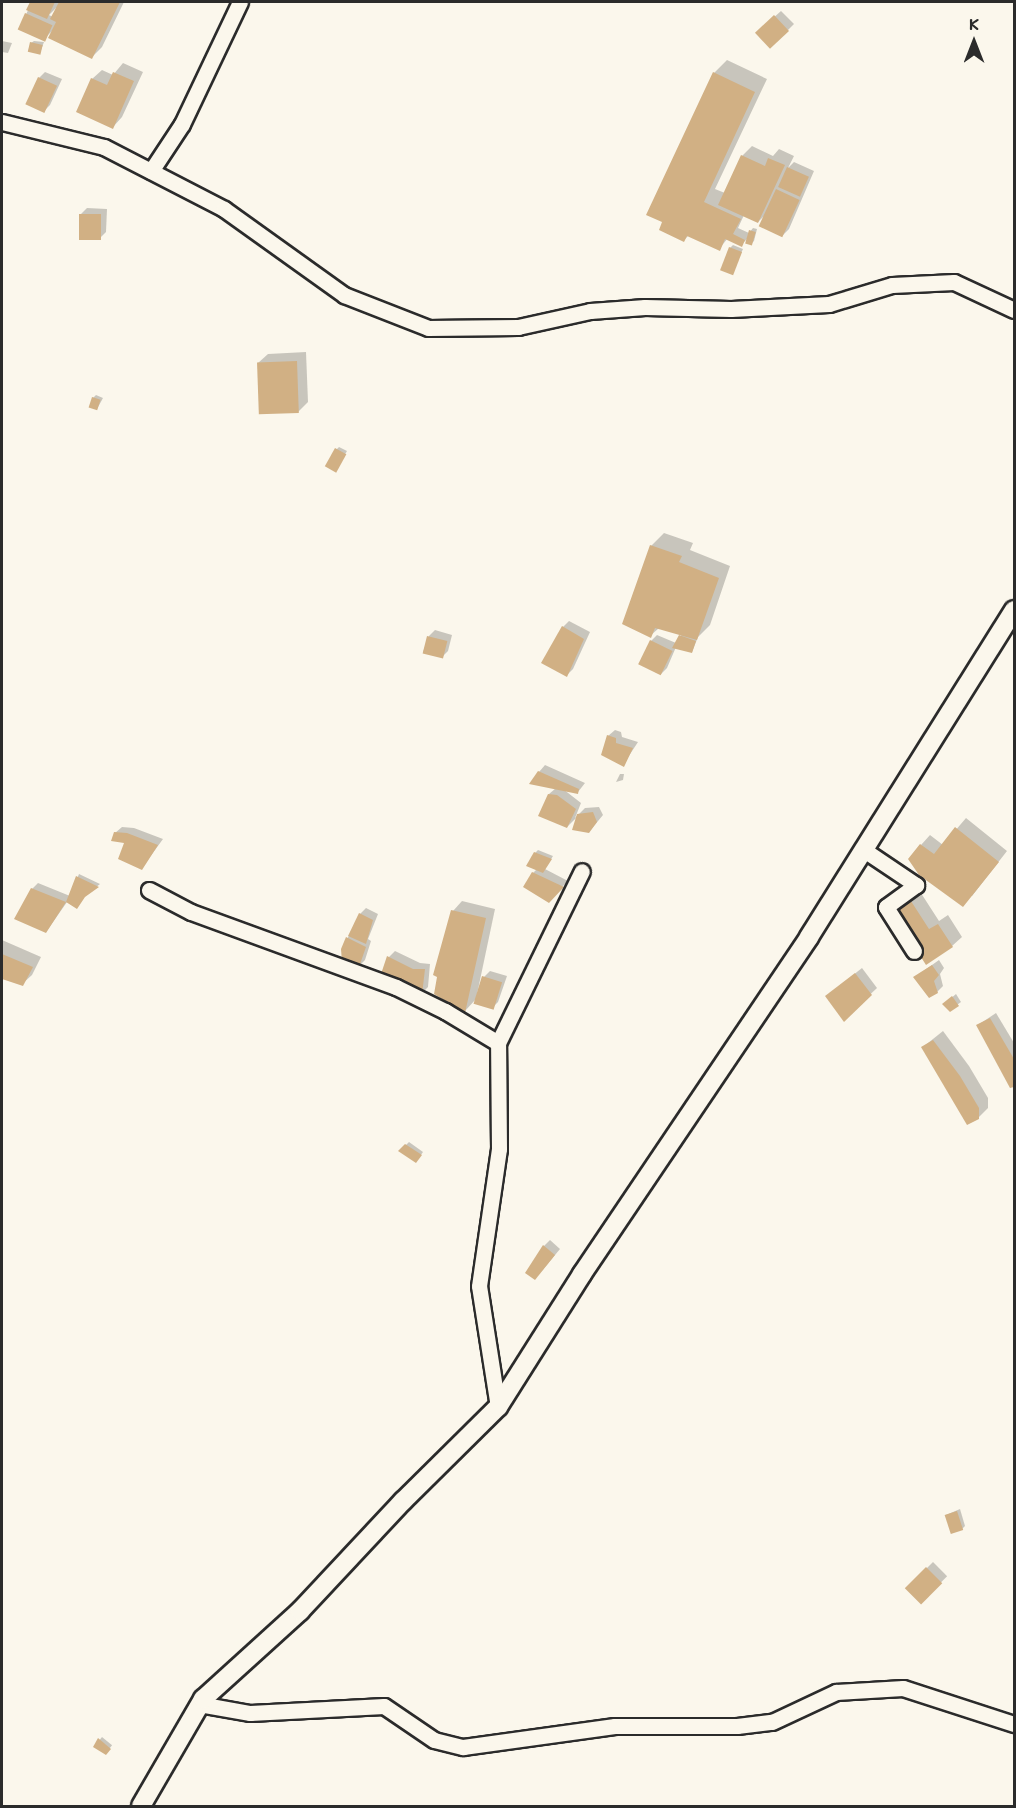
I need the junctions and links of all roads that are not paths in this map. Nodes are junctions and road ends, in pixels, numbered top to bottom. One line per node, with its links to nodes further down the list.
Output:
1 (240, 2): 3 (street)
2 (2, 122): 3 (street)
3 (151, 171): 4 (street)
4 (1014, 310)
5 (1014, 610): 6 (street)
6 (864, 850): 9 (street); 11 (street)
7 (582, 871): 10 (street)
8 (149, 890): 10 (street)
9 (914, 951)
10 (498, 1043): 11 (street)
11 (498, 1407): 12 (street)
12 (199, 1704): 13 (street); 14 (street)
13 (1014, 1724)
14 (141, 1806)

